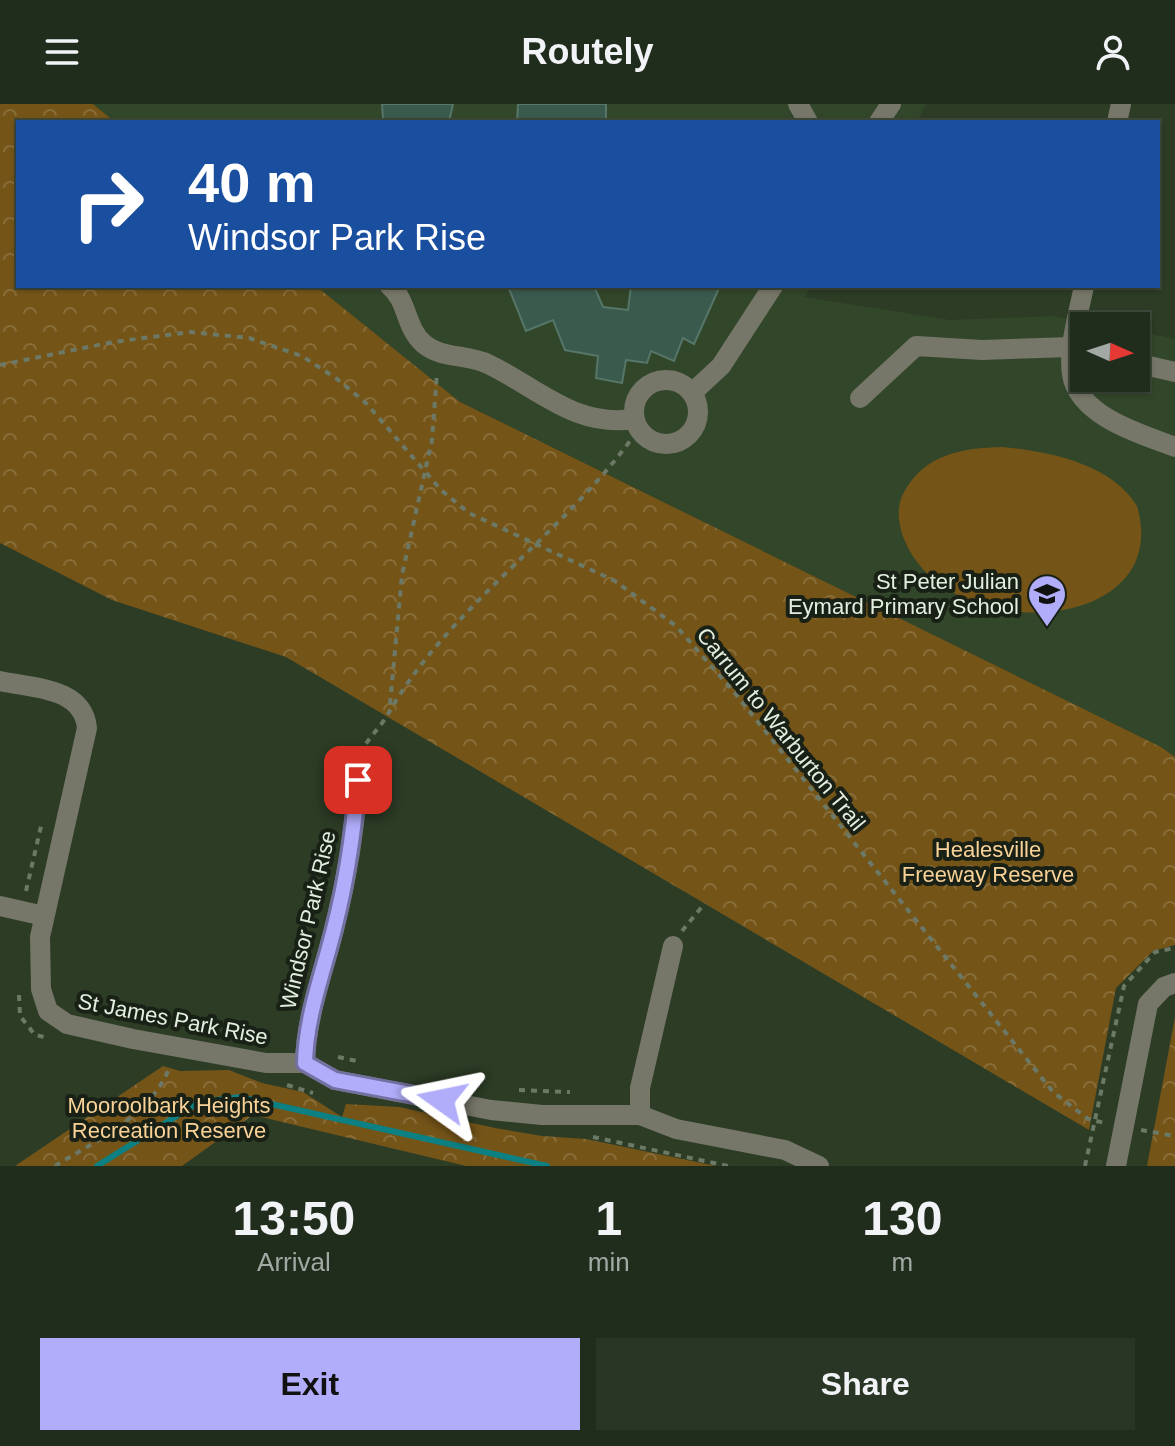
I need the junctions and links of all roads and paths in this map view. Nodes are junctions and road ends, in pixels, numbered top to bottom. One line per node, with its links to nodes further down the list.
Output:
1 (391, 288): 6 (street)
2 (772, 288): 11 (street)
3 (1084, 288): 4 (street)
4 (1079, 312)
5 (1070, 347): 12 (street)
6 (437, 352): 13 (street); 15 (path)
7 (0, 365): 15 (path, Carrum to Warburton Trail)
8 (1150, 366): 9 (street)
9 (1175, 372)
10 (1081, 392): 14 (street)
11 (692, 393): 13 (street); 13 (street)
12 (860, 398)
13 (636, 424): 16 (path)
14 (1175, 447)
15 (425, 472): 16 (path, Carrum to Warburton Trail); 18 (path)
16 (534, 544): 18 (path); 30 (path, Carrum to Warburton Trail)
17 (0, 681): 23 (street, St James Park Rise)
18 (389, 710): 19 (path)
19 (350, 773): 20 (street); 27 (street, Windsor Park Rise)
20 (380, 787)
21 (705, 903): 24 (path)
22 (0, 906): 23 (street)
23 (44, 916): 27 (street, St James Park Rise)
24 (673, 946): 29 (street)
25 (1175, 948): 30 (path)
26 (1175, 983): 31 (street)
27 (305, 1063): 29 (street)
28 (170, 1066): 33 (path)
29 (640, 1115): 34 (street)
30 (1095, 1121): 31 (path, Carrum to Warburton Trail); 35 (path)
31 (1123, 1127): 32 (path, Carrum to Warburton Trail); 36 (street)
32 (1175, 1136)
33 (55, 1166)
34 (819, 1166)
35 (1085, 1166)
36 (1116, 1166)

